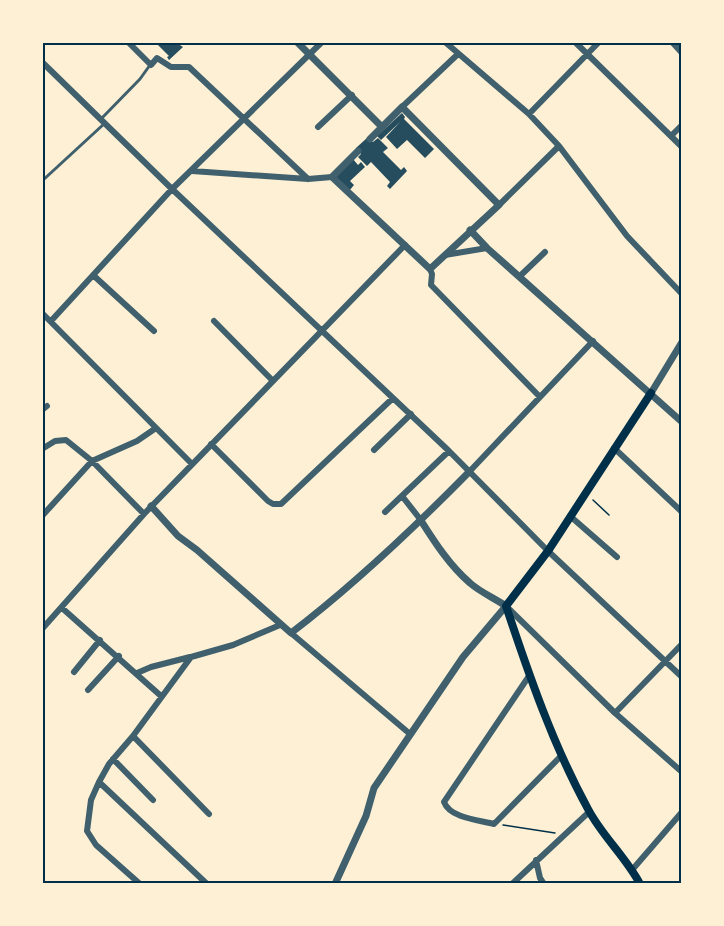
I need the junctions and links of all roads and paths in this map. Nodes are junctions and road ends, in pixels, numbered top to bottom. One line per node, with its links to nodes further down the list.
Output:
1 (128, 42): 13 (street)
2 (297, 42): 11 (street)
3 (321, 42): 11 (street)
4 (445, 42): 9 (street)
5 (575, 42): 10 (street)
6 (599, 42): 10 (street)
7 (672, 42): 8 (street)
8 (682, 53)
9 (458, 54): 15 (street); 16 (street)
10 (587, 54): 16 (street); 22 (street)
11 (310, 55): 14 (street); 17 (street)
12 (42, 62): 18 (street)
13 (151, 65): 17 (street); 18 (lane)
14 (352, 95): 20 (street); 21 (street)
15 (402, 107): 21 (street); 32 (street)
16 (529, 114): 24 (street)
17 (244, 118): 27 (street); 29 (street)
18 (103, 121): 30 (lane); 31 (street)
19 (682, 125): 22 (street)
20 (318, 127)
21 (382, 127): 23 (street)
22 (671, 136): 25 (street)
23 (370, 139)
24 (559, 146): 32 (street); 41 (street)
25 (682, 147)
26 (358, 151): 28 (street)
27 (192, 171): 29 (street); 31 (street)
28 (332, 177): 29 (street); 34 (street)
29 (308, 179)
30 (42, 181)
31 (172, 189): 39 (street); 46 (street)
32 (499, 205): 33 (street)
33 (470, 230): 35 (street); 37 (street)
34 (405, 245): 38 (street); 46 (street)
35 (487, 248): 37 (street); 40 (street)
36 (545, 252): 40 (street)
37 (444, 255): 38 (street)
38 (430, 269): 51 (street)
39 (93, 275): 43 (street); 45 (street)
40 (520, 276): 47 (street)
41 (682, 294)
42 (42, 312): 43 (street)
43 (51, 321): 55 (street)
44 (214, 321): 49 (street)
45 (154, 331)
46 (323, 332): 49 (street); 52 (street)
47 (593, 341): 50 (street); 51 (street)
48 (682, 342): 50 (street)
49 (273, 381): 56 (street)
50 (651, 393): 54 (street); 57 (main road)
51 (540, 397): 63 (street)
52 (393, 398): 53 (street); 56 (street)
53 (411, 414): 59 (street); 60 (street)
54 (682, 422)
55 (156, 428): 61 (street); 62 (street)
56 (211, 444): 62 (street)
57 (614, 448): 64 (main road); 68 (street)
58 (42, 449): 61 (street)
59 (374, 450)
60 (449, 451): 63 (street); 65 (street)
61 (92, 461): 69 (street); 71 (street)
62 (192, 464): 66 (street)
63 (470, 471): 73 (street); 74 (street)
64 (585, 493): 70 (path); 72 (main road)
65 (402, 496): 67 (street); 73 (street)
66 (151, 506): 69 (street); 78 (street)
67 (385, 512)
68 (682, 512)
69 (144, 514): 77 (street)
70 (609, 515)
71 (42, 516)
72 (570, 516): 74 (main road); 75 (street)
73 (420, 519): 76 (street); 80 (street)
74 (548, 551): 76 (main road); 85 (street)
75 (617, 557)
76 (506, 606): 88 (main road); 92 (street); 93 (street)
77 (62, 608): 79 (street); 81 (street)
78 (280, 625): 80 (street); 84 (street)
79 (42, 629)
80 (291, 633): 93 (street)
81 (100, 640): 83 (street); 86 (street)
82 (682, 644): 85 (street)
83 (119, 657): 87 (street); 90 (street)
84 (191, 657): 87 (street); 91 (street)
85 (666, 662): 89 (street); 92 (street)
86 (74, 672)
87 (137, 673): 91 (street)
88 (530, 676): 95 (main road); 103 (street)
89 (682, 677)
90 (88, 690)
91 (161, 696): 94 (street)
92 (615, 713): 97 (street)
93 (410, 734): 109 (street)
94 (133, 736): 96 (street); 102 (street)
95 (561, 756): 100 (main road); 103 (street)
96 (113, 759): 98 (street); 99 (street)
97 (682, 772)
98 (99, 782): 107 (street); 108 (street)
99 (153, 800)
100 (589, 812): 104 (street); 106 (main road)
101 (682, 812): 106 (street)
102 (209, 814)
103 (494, 824): 104 (path)
104 (564, 834): 105 (street)
105 (536, 860): 110 (street); 111 (street)
106 (632, 870): 112 (main road)
107 (140, 884)
108 (207, 884)
109 (337, 884)
110 (512, 884)
111 (544, 884)
112 (640, 884)

